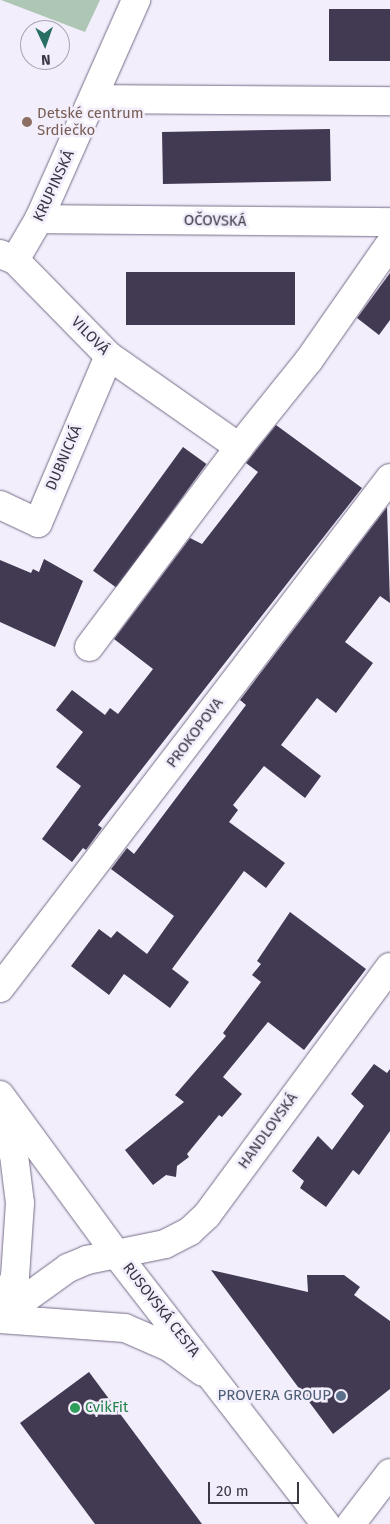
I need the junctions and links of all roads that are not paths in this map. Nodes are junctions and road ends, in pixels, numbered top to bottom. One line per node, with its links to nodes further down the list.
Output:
1 (136, 0): 2 (street, KRUPINSKÁ)
2 (94, 99): 3 (street); 4 (street, KRUPINSKÁ)
3 (390, 101)
4 (39, 219): 5 (street, OČOVSKÁ); 7 (street, KRUPINSKÁ)
5 (390, 222)
6 (390, 244): 9 (street)
7 (8, 257): 8 (street, VILOVÁ)
8 (109, 356): 9 (street, VILOVÁ); 11 (street, DUBNICKÁ)
9 (239, 447): 12 (street)
10 (390, 478): 14 (street, PROKOPOVA)
11 (0, 506)
12 (89, 647)
13 (390, 967): 17 (street, HANDLOVSKÁ)
14 (0, 988)
15 (0, 1094): 17 (street, RUSOVSKÁ CESTA)
16 (0, 1108): 18 (street)
17 (117, 1255): 19 (street, HANDLOVSKÁ); 20 (street, RUSOVSKÁ CESTA)
18 (0, 1312)
19 (0, 1318): 20 (street)
20 (220, 1385): 22 (street, RUSOVSKÁ CESTA)
21 (390, 1473): 23 (street)
22 (326, 1524)
23 (352, 1524)

